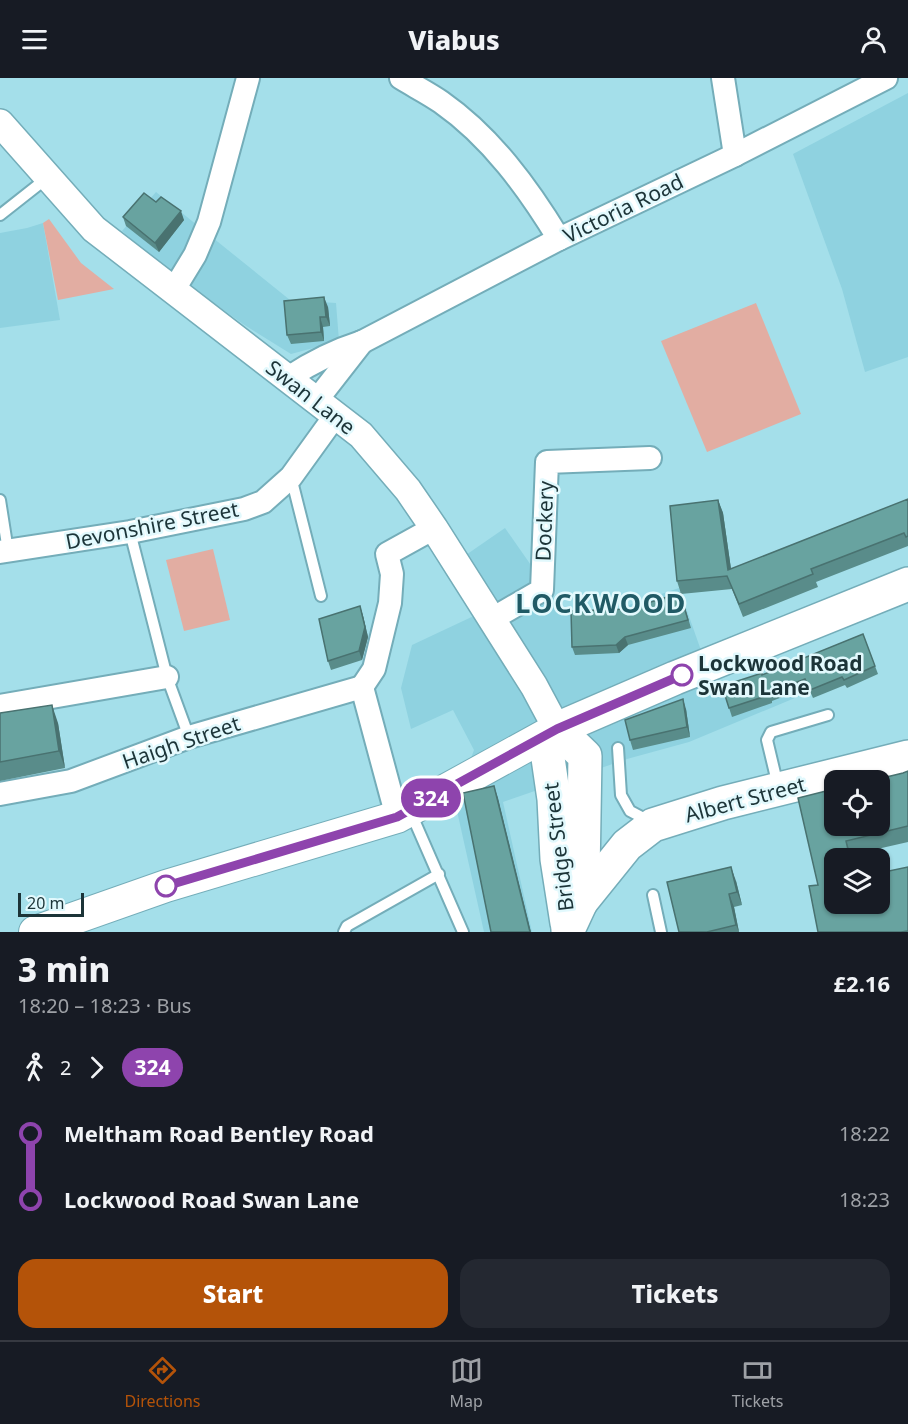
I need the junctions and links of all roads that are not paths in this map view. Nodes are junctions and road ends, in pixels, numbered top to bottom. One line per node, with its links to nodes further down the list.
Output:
1 (248, 78): 10 (street)
2 (401, 78): 9 (street)
3 (723, 78): 6 (street)
4 (886, 78): 6 (street, Victoria Road)
5 (0, 123): 7 (street, Swan Lane)
6 (735, 154): 9 (street, Victoria Road)
7 (48, 177): 8 (lane); 10 (street, Swan Lane)
8 (0, 214)
9 (559, 239): 11 (street, Victoria Road)
10 (173, 291): 12 (street, Swan Lane)
11 (362, 342): 12 (street, Victoria Road); 13 (street, Victoria Road)
12 (288, 378): 13 (street, Swan Lane)
13 (326, 408): 15 (street, Devonshire Street); 17 (street, Swan Lane)
14 (650, 459): 22 (street, Dockery)
15 (291, 477): 18 (street, Devonshire Street); 21 (lane)
16 (0, 500): 19 (lane)
17 (434, 528): 22 (street, Swan Lane); 24 (street)
18 (130, 532): 19 (street, Devonshire Street); 23 (lane)
19 (4, 551)
20 (908, 584): 27 (main road)
21 (321, 596)
22 (492, 619): 27 (street, Swan Lane)
23 (167, 677): 25 (street); 28 (lane)
24 (362, 687): 28 (street, Haigh Street); 33 (street)
25 (0, 706)
26 (828, 715): 31 (lane)
27 (557, 729): 33 (main road); 37 (main road, Bridge Street)
28 (189, 737): 32 (street, Haigh Street)
29 (618, 748): 34 (lane)
30 (908, 757): 31 (main road, Albert Street)
31 (779, 790): 34 (main road, Albert Street)
32 (0, 794)
33 (403, 813): 35 (lane); 38 (main road)
34 (644, 822): 37 (main road, Albert Street)
35 (439, 874): 39 (lane); 40 (lane)
36 (653, 895): 41 (lane)
37 (572, 921)
38 (34, 932)
39 (344, 932)
40 (463, 932)
41 (661, 932)

